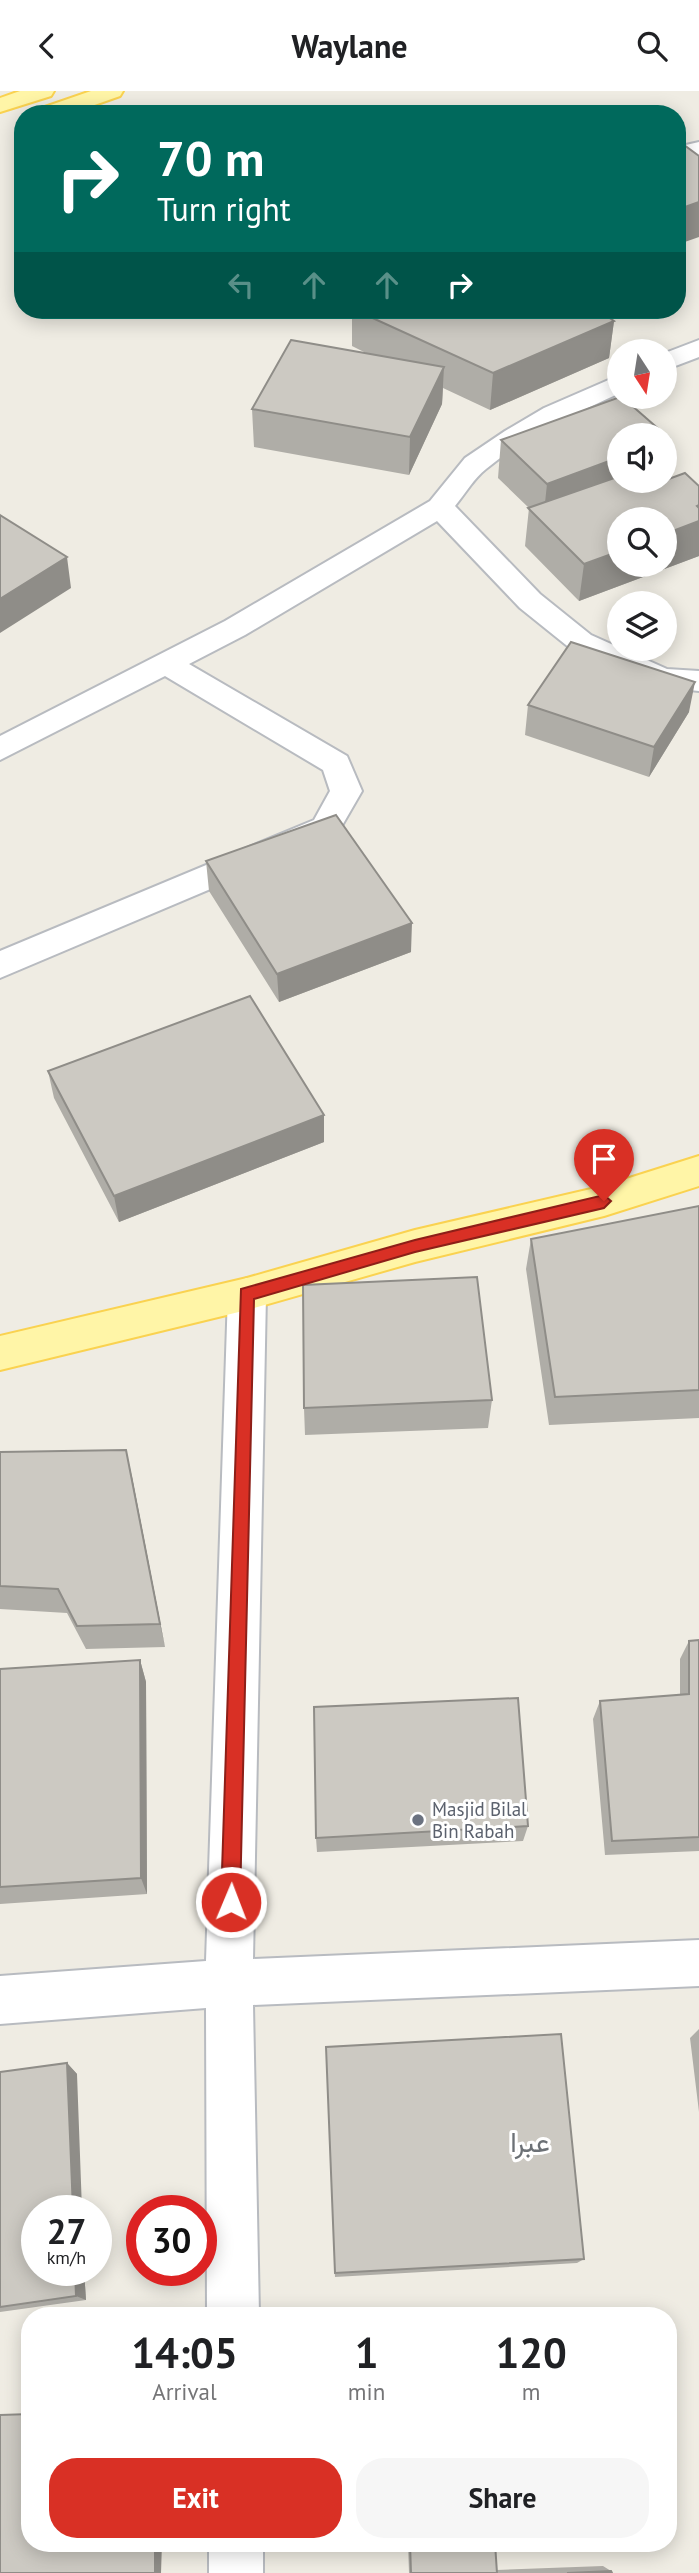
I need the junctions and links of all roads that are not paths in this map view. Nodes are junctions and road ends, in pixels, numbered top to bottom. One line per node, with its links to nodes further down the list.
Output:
1 (43, 91): 3 (main road)
2 (112, 91): 4 (main road)
3 (0, 105)
4 (72, 105)
5 (699, 348): 6 (street)
6 (677, 357)
7 (607, 389): 8 (street)
8 (440, 507): 9 (street); 10 (street)
9 (167, 664): 11 (street); 12 (street)
10 (699, 681)
11 (0, 749)
12 (0, 965)
13 (699, 1171): 14 (main road)
14 (247, 1294): 15 (main road); 17 (street)
15 (0, 1353)
16 (699, 1963): 17 (street)
17 (229, 1983): 18 (street); 19 (street)
18 (0, 2000)
19 (233, 2307)
20 (236, 2552): 21 (street)
21 (236, 2573)

